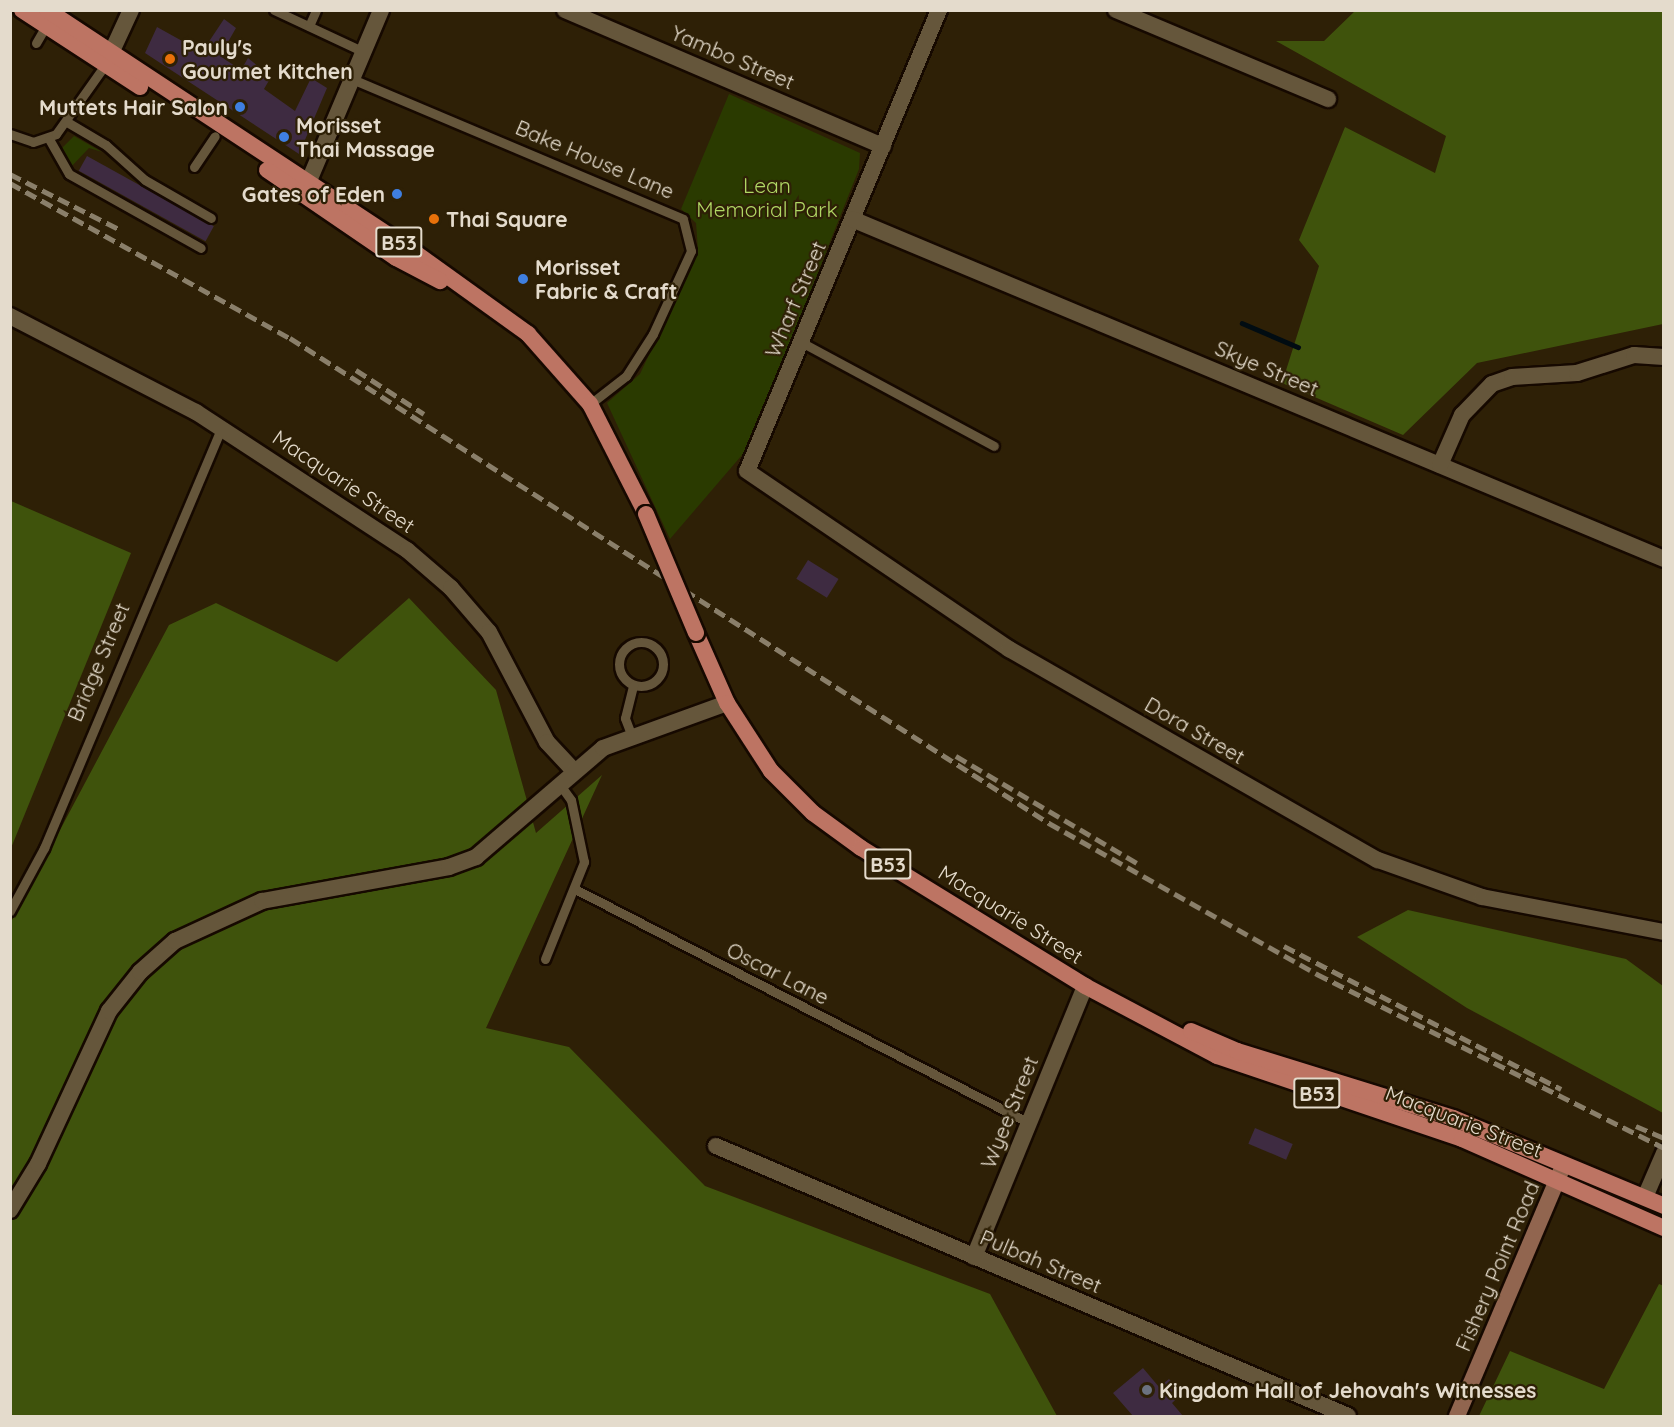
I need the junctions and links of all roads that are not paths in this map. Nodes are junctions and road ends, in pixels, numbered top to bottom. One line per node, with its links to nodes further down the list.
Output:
1 (22, 10): 9 (main road, B53)
2 (131, 10): 13 (street)
3 (274, 10): 10 (lane)
4 (316, 10): 10 (lane)
5 (381, 10): 12 (street)
6 (565, 10): 20 (street, Yambo Street)
7 (939, 10): 20 (street, Wharf Street)
8 (1122, 12): 15 (street)
9 (46, 18): 11 (lane); 13 (main road, B53)
10 (309, 26): 12 (lane)
11 (36, 43)
12 (364, 52): 14 (street)
13 (109, 59): 16 (lane); 18 (main road, B53); 22 (main road, B53)
14 (352, 79): 22 (street); 29 (lane, Bake House Lane)
15 (1328, 99)
16 (67, 122): 19 (lane); 23 (lane)
17 (10, 134): 19 (lane)
18 (215, 136): 21 (lane); 22 (main road, B53)
19 (49, 139): 25 (lane)
20 (883, 146): 24 (street, Wharf Street)
21 (194, 167)
22 (306, 190): 29 (main road, B53)
23 (211, 218)
24 (852, 219): 27 (street, Wharf Street); 32 (street, Skye Street)
25 (201, 248)
26 (10, 316): 30 (street, Macquarie Street)
27 (801, 342): 31 (lane); 33 (street, Wharf Street)
28 (1664, 357): 32 (street)
29 (590, 404): 36 (main road, Macquarie Street / B53, bridge)
30 (221, 428): 38 (street, Macquarie Street); 41 (lane, Bridge Street)
31 (994, 446)
32 (1440, 465): 34 (street, Skye Street)
33 (747, 471): 42 (street, Dora Street)
34 (1664, 559)
35 (633, 685): 35 (lane); 37 (lane)
36 (727, 703): 37 (street); 44 (main road, Macquarie Street / B53)
37 (631, 734): 38 (street)
38 (573, 770): 39 (street)
39 (560, 785): 40 (lane); 52 (street)
40 (577, 890): 43 (lane); 45 (lane, Oscar Lane)
41 (10, 911)
42 (1664, 932)
43 (545, 959)
44 (1085, 986): 45 (street, Wyee Street); 48 (main road, Macquarie Street / B53); 49 (main road, Macquarie Street / B53)
45 (1029, 1123): 54 (street, Wyee Street)
46 (716, 1146): 54 (street, Pulbah Street)
47 (1664, 1153): 50 (street)
48 (1563, 1165): 49 (main road, Fishery Point Road); 50 (main road, Macquarie Street / B53)
49 (1557, 1182): 53 (main road, Macquarie Street / B53); 56 (main road, Fishery Point Road)
50 (1646, 1197): 51 (main road, Macquarie Street / B53)
51 (1664, 1206)
52 (10, 1210)
53 (1664, 1228)
54 (974, 1257): 55 (street, Pulbah Street)
55 (1348, 1416)
56 (1457, 1416)

